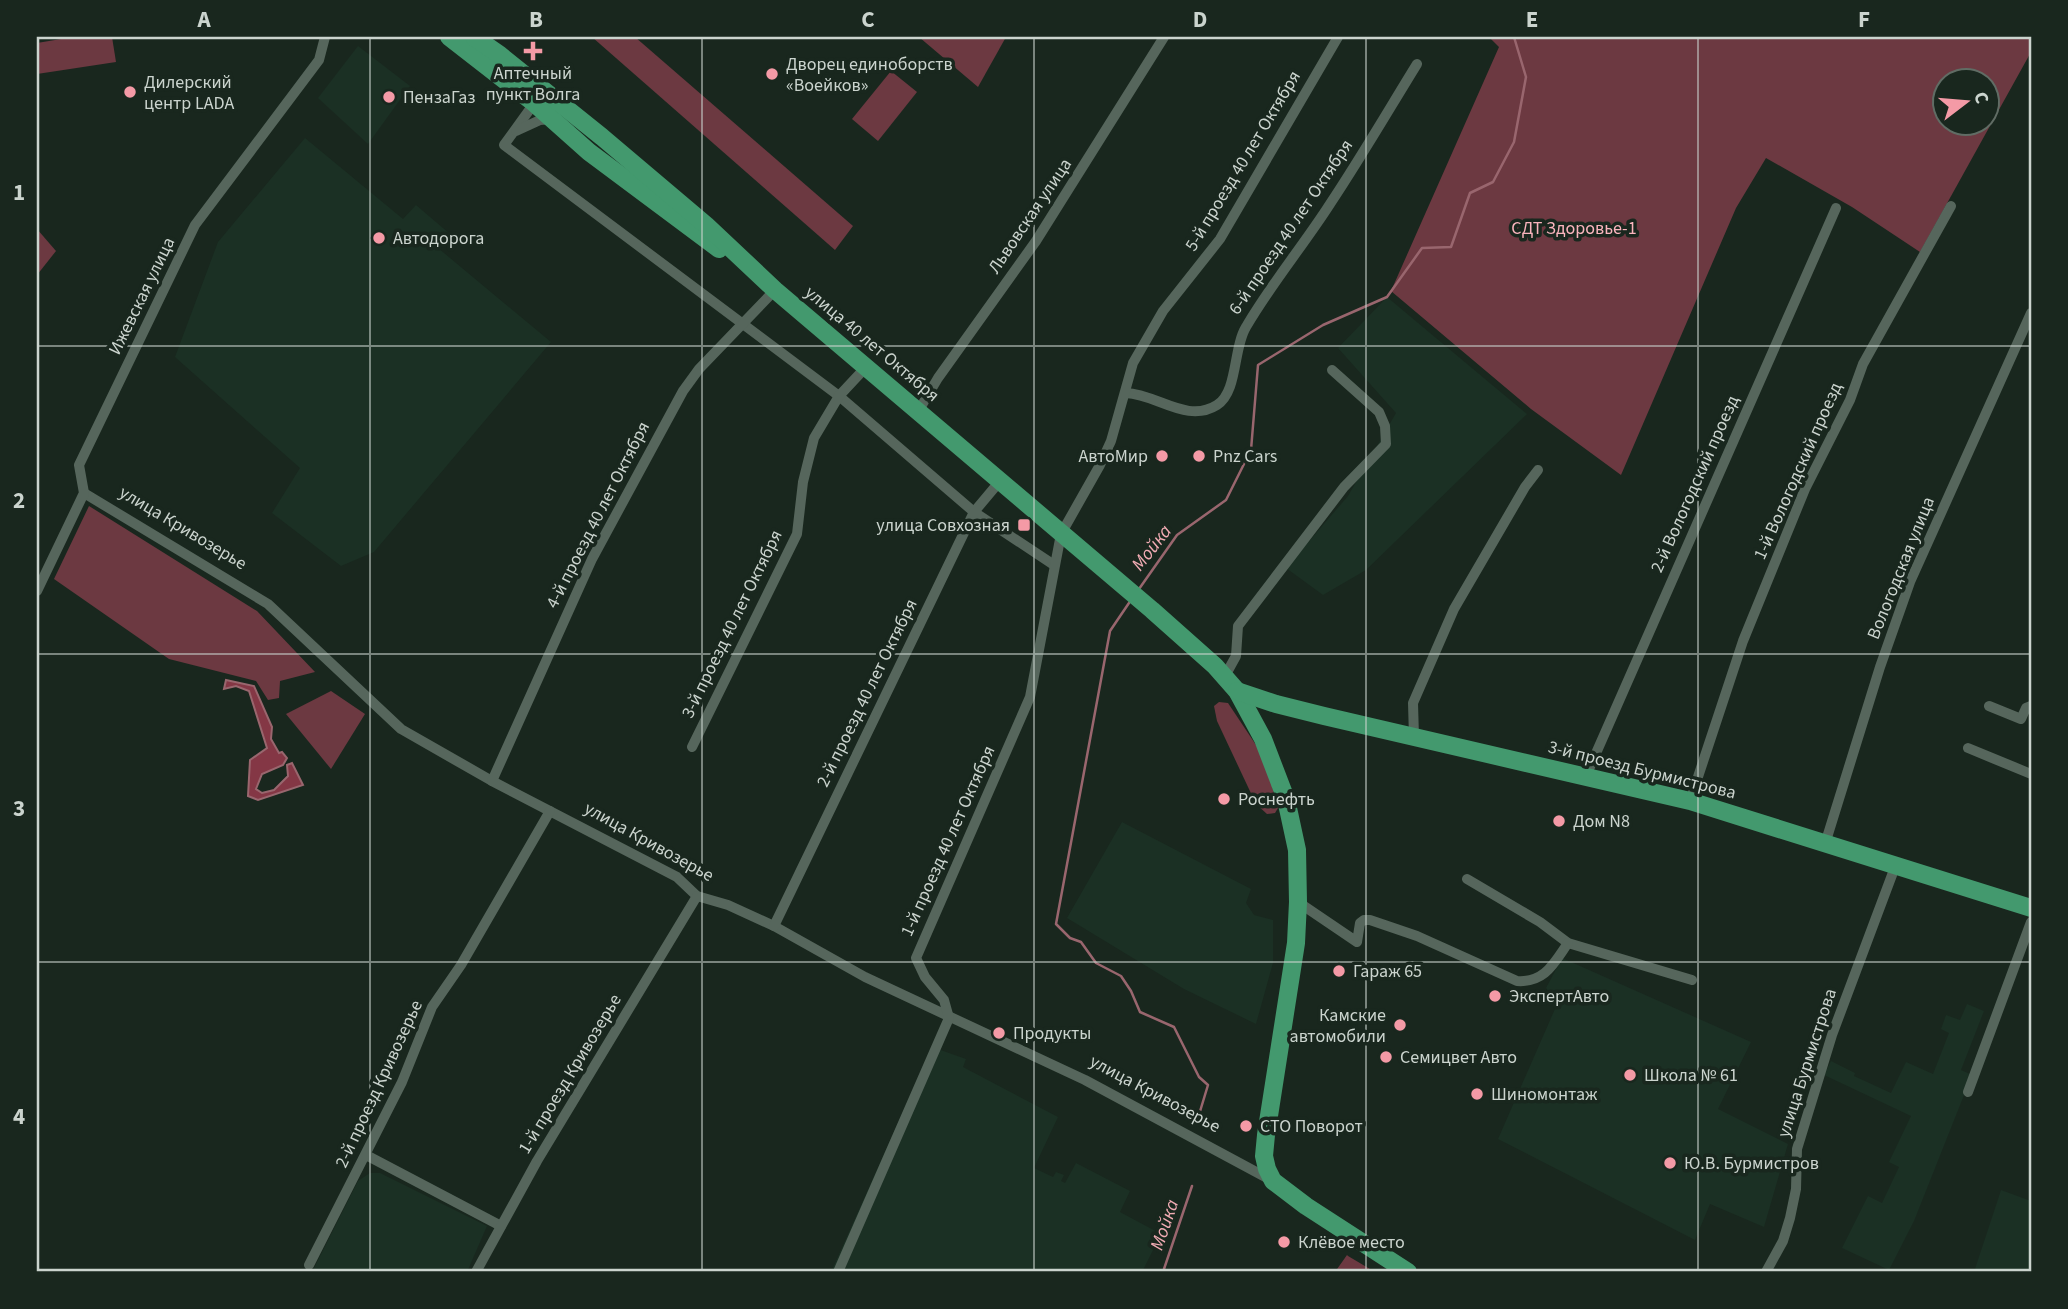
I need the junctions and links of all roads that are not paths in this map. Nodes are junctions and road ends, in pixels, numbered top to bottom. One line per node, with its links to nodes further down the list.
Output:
1 (324, 37): 24 (street, Ижевская улица)
2 (434, 37): 5 (main road)
3 (1164, 37): 21 (street, Львовская улица)
4 (1338, 37): 19 (street, 5-й проезд 40 лет Октября)
5 (462, 40): 7 (main road, улица 40 лет Октября); 8 (main road, улица 40 лет Октября)
6 (1416, 64): 19 (street, 6-й проезд 40 лет Октября)
7 (514, 87): 8 (main road, улица 40 лет Октября); 10 (street)
8 (539, 97): 9 (main road); 10 (street); 13 (main road, улица 40 лет Октября)
9 (552, 119): 10 (street); 13 (main road)
10 (514, 132): 16 (street)
11 (1951, 206): 39 (street, 1-й Вологодский проезд)
12 (1836, 208): 37 (street, 2-й Вологодский проезд)
13 (754, 272): 14 (main road, улица 40 лет Октября)
14 (775, 290): 16 (street, 4-й проезд 40 лет Октября); 17 (main road, улица 40 лет Октября)
15 (2031, 313): 41 (street, Вологодская улица)
16 (742, 324): 20 (street); 38 (street, 4-й проезд 40 лет Октября)
17 (866, 366): 20 (street, 3-й проезд 40 лет Октября); 21 (main road, улица 40 лет Октября)
18 (1332, 370): 29 (street)
19 (1126, 393): 26 (street, 5-й проезд 40 лет Октября)
20 (839, 396): 25 (street); 34 (street, 3-й проезд 40 лет Октября)
21 (919, 410): 23 (main road, улица 40 лет Октября)
22 (1538, 470): 33 (street)
23 (1000, 481): 25 (street, 2-й проезд 40 лет Октября); 26 (main road, улица 40 лет Октября)
24 (84, 493): 28 (street, Ижевская улица); 38 (street, улица Кривозерье)
25 (974, 512): 27 (street); 48 (street, 2-й проезд 40 лет Октября)
26 (1061, 534): 27 (street, 5-й проезд 40 лет Октября); 29 (main road, улица 40 лет Октября)
27 (1054, 565): 51 (street, 1-й проезд 40 лет Октября)
28 (37, 591)
29 (1225, 676): 30 (main road, улица 40 лет Октября)
30 (1237, 691): 33 (main road, 3-й проезд Бурмистрова); 45 (main road)
31 (1989, 706): 32 (street)
32 (2031, 706)
33 (1414, 737): 37 (main road, 3-й проезд Бурмистрова)
34 (692, 747)
35 (1968, 748): 36 (street)
36 (2031, 774)
37 (1586, 776): 39 (main road, 3-й проезд Бурмистрова)
38 (492, 781): 40 (street, улица Кривозерье)
39 (1690, 802): 41 (main road, 3-й проезд Бурмистрова)
40 (550, 811): 44 (street, улица Кривозерье); 53 (street, 2-й проезд Кривозерье)
41 (1825, 844): 42 (main road, 3-й проезд Бурмистрова)
42 (1895, 867): 46 (main road, 3-й проезд Бурмистрова); 60 (street, улица Бурмистрова)
43 (1467, 879): 49 (street)
44 (697, 896): 48 (street, улица Кривозерье); 55 (street, 1-й проезд Кривозерье)
45 (1298, 902): 49 (street); 54 (main road)
46 (2031, 908)
47 (2031, 922): 52 (street)
48 (774, 926): 51 (street, улица Кривозерье)
49 (1568, 943): 50 (street)
50 (1692, 980)
51 (949, 1018): 54 (street, улица Кривозерье); 58 (street)
52 (1968, 1092)
53 (366, 1155): 55 (street); 56 (street, 2-й проезд Кривозерье)
54 (1273, 1181): 59 (main road, улица Кривозерье)
55 (501, 1226): 57 (street, 1-й проезд Кривозерье)
56 (309, 1265)
57 (476, 1272)
58 (838, 1272)
59 (1408, 1272)
60 (1766, 1272)

